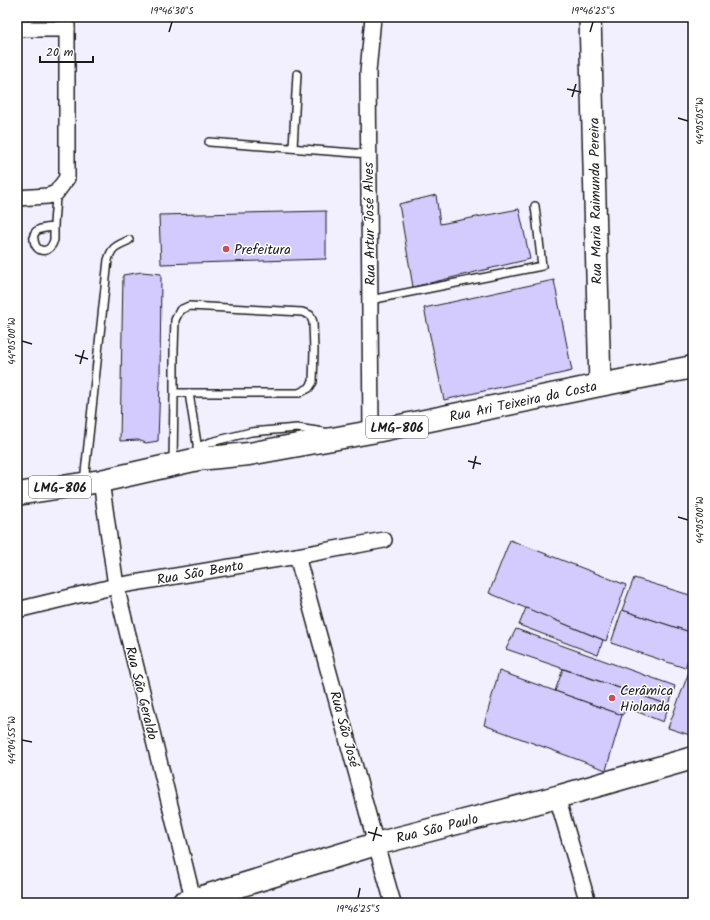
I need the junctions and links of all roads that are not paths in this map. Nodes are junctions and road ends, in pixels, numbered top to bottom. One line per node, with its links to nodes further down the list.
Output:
1 (373, 17): 8 (street, Rua Artur José Alves)
2 (590, 17): 16 (street, Rua Maria Raimunda Pereira)
3 (67, 23): 4 (street); 9 (street)
4 (17, 29)
5 (297, 74): 7 (lane)
6 (210, 142): 7 (lane)
7 (293, 148): 8 (lane)
8 (368, 154): 14 (street, Rua Artur José Alves)
9 (56, 193): 10 (street); 12 (lane)
10 (17, 198)
11 (535, 206): 14 (lane)
12 (54, 227)
13 (129, 240): 22 (lane)
14 (370, 300): 19 (street, Rua Artur José Alves)
15 (693, 367): 16 (highway, Rua Ari Teixeira da Costa / LMG-806)
16 (600, 385): 19 (highway, Rua Ari Teixeira da Costa / LMG-806)
17 (174, 393): 18 (lane); 18 (lane); 21 (lane)
18 (189, 393): 20 (lane)
19 (362, 434): 20 (highway, Rua Ari Teixeira da Costa / LMG-806)
20 (198, 453): 21 (highway, Rua Ari Teixeira da Costa / LMG-806)
21 (173, 465): 22 (highway, Rua Ari Teixeira da Costa / LMG-806)
22 (92, 483): 23 (highway, Rua Ari Teixeira da Costa / LMG-806); 26 (street, Rua São Geraldo)
23 (17, 493)
24 (384, 540): 25 (street, Rua São Bento)
25 (297, 556): 26 (street, Rua São Bento); 30 (street, Rua São José)
26 (116, 586): 27 (street, Rua São Bento); 31 (street, Rua São Geraldo)
27 (17, 610)
28 (693, 758): 29 (highway, Rua São Paulo)
29 (557, 797): 30 (highway, Rua São Paulo); 33 (street)
30 (376, 844): 31 (highway, Rua São Paulo); 32 (street, Rua São José)
31 (190, 902)
32 (393, 903)
33 (588, 903)

